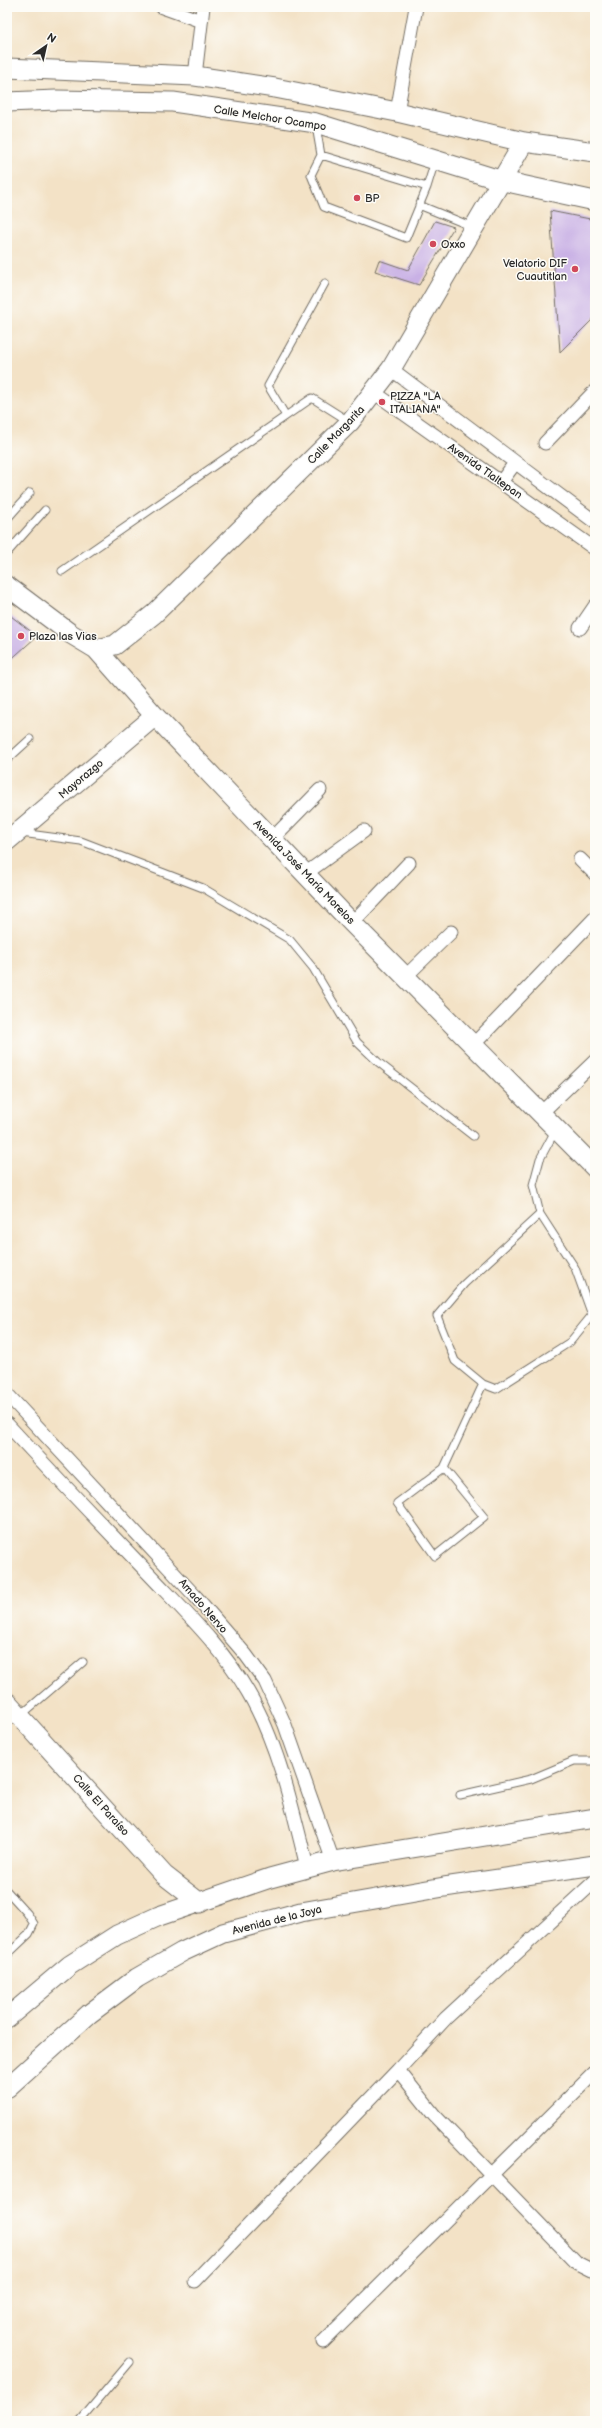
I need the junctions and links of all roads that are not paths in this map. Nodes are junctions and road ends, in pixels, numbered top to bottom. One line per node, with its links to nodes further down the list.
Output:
1 (162, 7): 4 (street)
2 (203, 7): 4 (street)
3 (416, 7): 8 (street)
4 (201, 21): 6 (street)
5 (10, 67): 6 (main road)
6 (195, 76): 8 (main road)
7 (7, 102): 9 (main road, Calle Melchor Ocampo)
8 (397, 112): 10 (main road)
9 (316, 123): 12 (lane); 13 (main road, Calle Melchor Ocampo)
10 (524, 142): 11 (main road); 14 (main road, Calle Margarita)
11 (595, 152)
12 (321, 155): 15 (lane); 17 (lane)
13 (435, 160): 14 (main road, Calle Melchor Ocampo); 15 (lane)
14 (503, 181): 16 (main road, Calle Melchor Ocampo); 18 (main road, Calle Margarita)
15 (427, 187): 17 (lane)
16 (595, 201)
17 (419, 205): 18 (lane)
18 (475, 228): 20 (main road, Calle Margarita)
19 (325, 283): 23 (lane)
20 (391, 369): 22 (main road, Calle Margarita); 26 (street)
21 (595, 391): 25 (street)
22 (375, 393): 24 (main road, Calle Margarita); 27 (street, Avenida Tlaltepan)
23 (286, 416): 24 (lane); 34 (lane)
24 (350, 422): 38 (main road, Calle Margarita)
25 (545, 443)
26 (515, 463): 27 (street); 31 (street)
27 (501, 482): 32 (street, Avenida Tlaltepan)
28 (30, 494): 30 (lane)
29 (45, 510): 33 (lane)
30 (7, 519)
31 (595, 522)
32 (595, 549)
33 (7, 553)
34 (62, 571)
35 (7, 586): 38 (main road, Avenida José María Morelos)
36 (595, 606): 37 (street)
37 (580, 628)
38 (96, 649): 39 (main road, Avenida José María Morelos)
39 (155, 716): 44 (main road, Mayorazgo); 45 (main road, Avenida José María Morelos)
40 (30, 739): 41 (lane)
41 (7, 760)
42 (320, 790): 45 (street)
43 (364, 831): 48 (street)
44 (12, 837): 58 (lane)
45 (272, 839): 48 (main road, Avenida José María Morelos)
46 (580, 859): 49 (street)
47 (409, 863): 51 (street)
48 (305, 874): 51 (main road, Avenida José María Morelos)
49 (595, 874)
50 (595, 918): 54 (street)
51 (352, 923): 53 (main road, Avenida José María Morelos)
52 (451, 932): 53 (street)
53 (405, 977): 54 (main road, Avenida José María Morelos)
54 (474, 1044): 56 (main road, Avenida José María Morelos)
55 (595, 1061): 56 (street)
56 (541, 1113): 57 (main road, Avenida José María Morelos)
57 (556, 1129): 59 (main road, Avenida José María Morelos); 60 (lane)
58 (474, 1136)
59 (595, 1168)
60 (540, 1214): 61 (lane); 61 (lane)
61 (483, 1384): 64 (lane)
62 (7, 1394): 71 (street, Amado Nervo)
63 (7, 1424): 73 (street, Amado Nervo)
64 (444, 1468): 64 (lane)
65 (83, 1662): 67 (lane)
66 (7, 1702): 67 (main road, Calle El Paraíso)
67 (20, 1716): 76 (main road, Calle El Paraíso)
68 (595, 1761): 69 (lane)
69 (460, 1795)
70 (595, 1818): 71 (main road)
71 (333, 1861): 73 (main road)
72 (595, 1865): 81 (main road, Avenida de la Joya)
73 (307, 1867): 76 (main road)
74 (595, 1881): 79 (street)
75 (7, 1891): 77 (lane)
76 (200, 1903): 78 (main road)
77 (7, 1955)
78 (7, 2018)
79 (398, 2070): 82 (street); 84 (street)
80 (595, 2072): 82 (street)
81 (7, 2088)
82 (492, 2174): 83 (street); 85 (street)
83 (595, 2269)
84 (195, 2281)
85 (322, 2342)
86 (130, 2362): 87 (lane)
87 (80, 2421)

